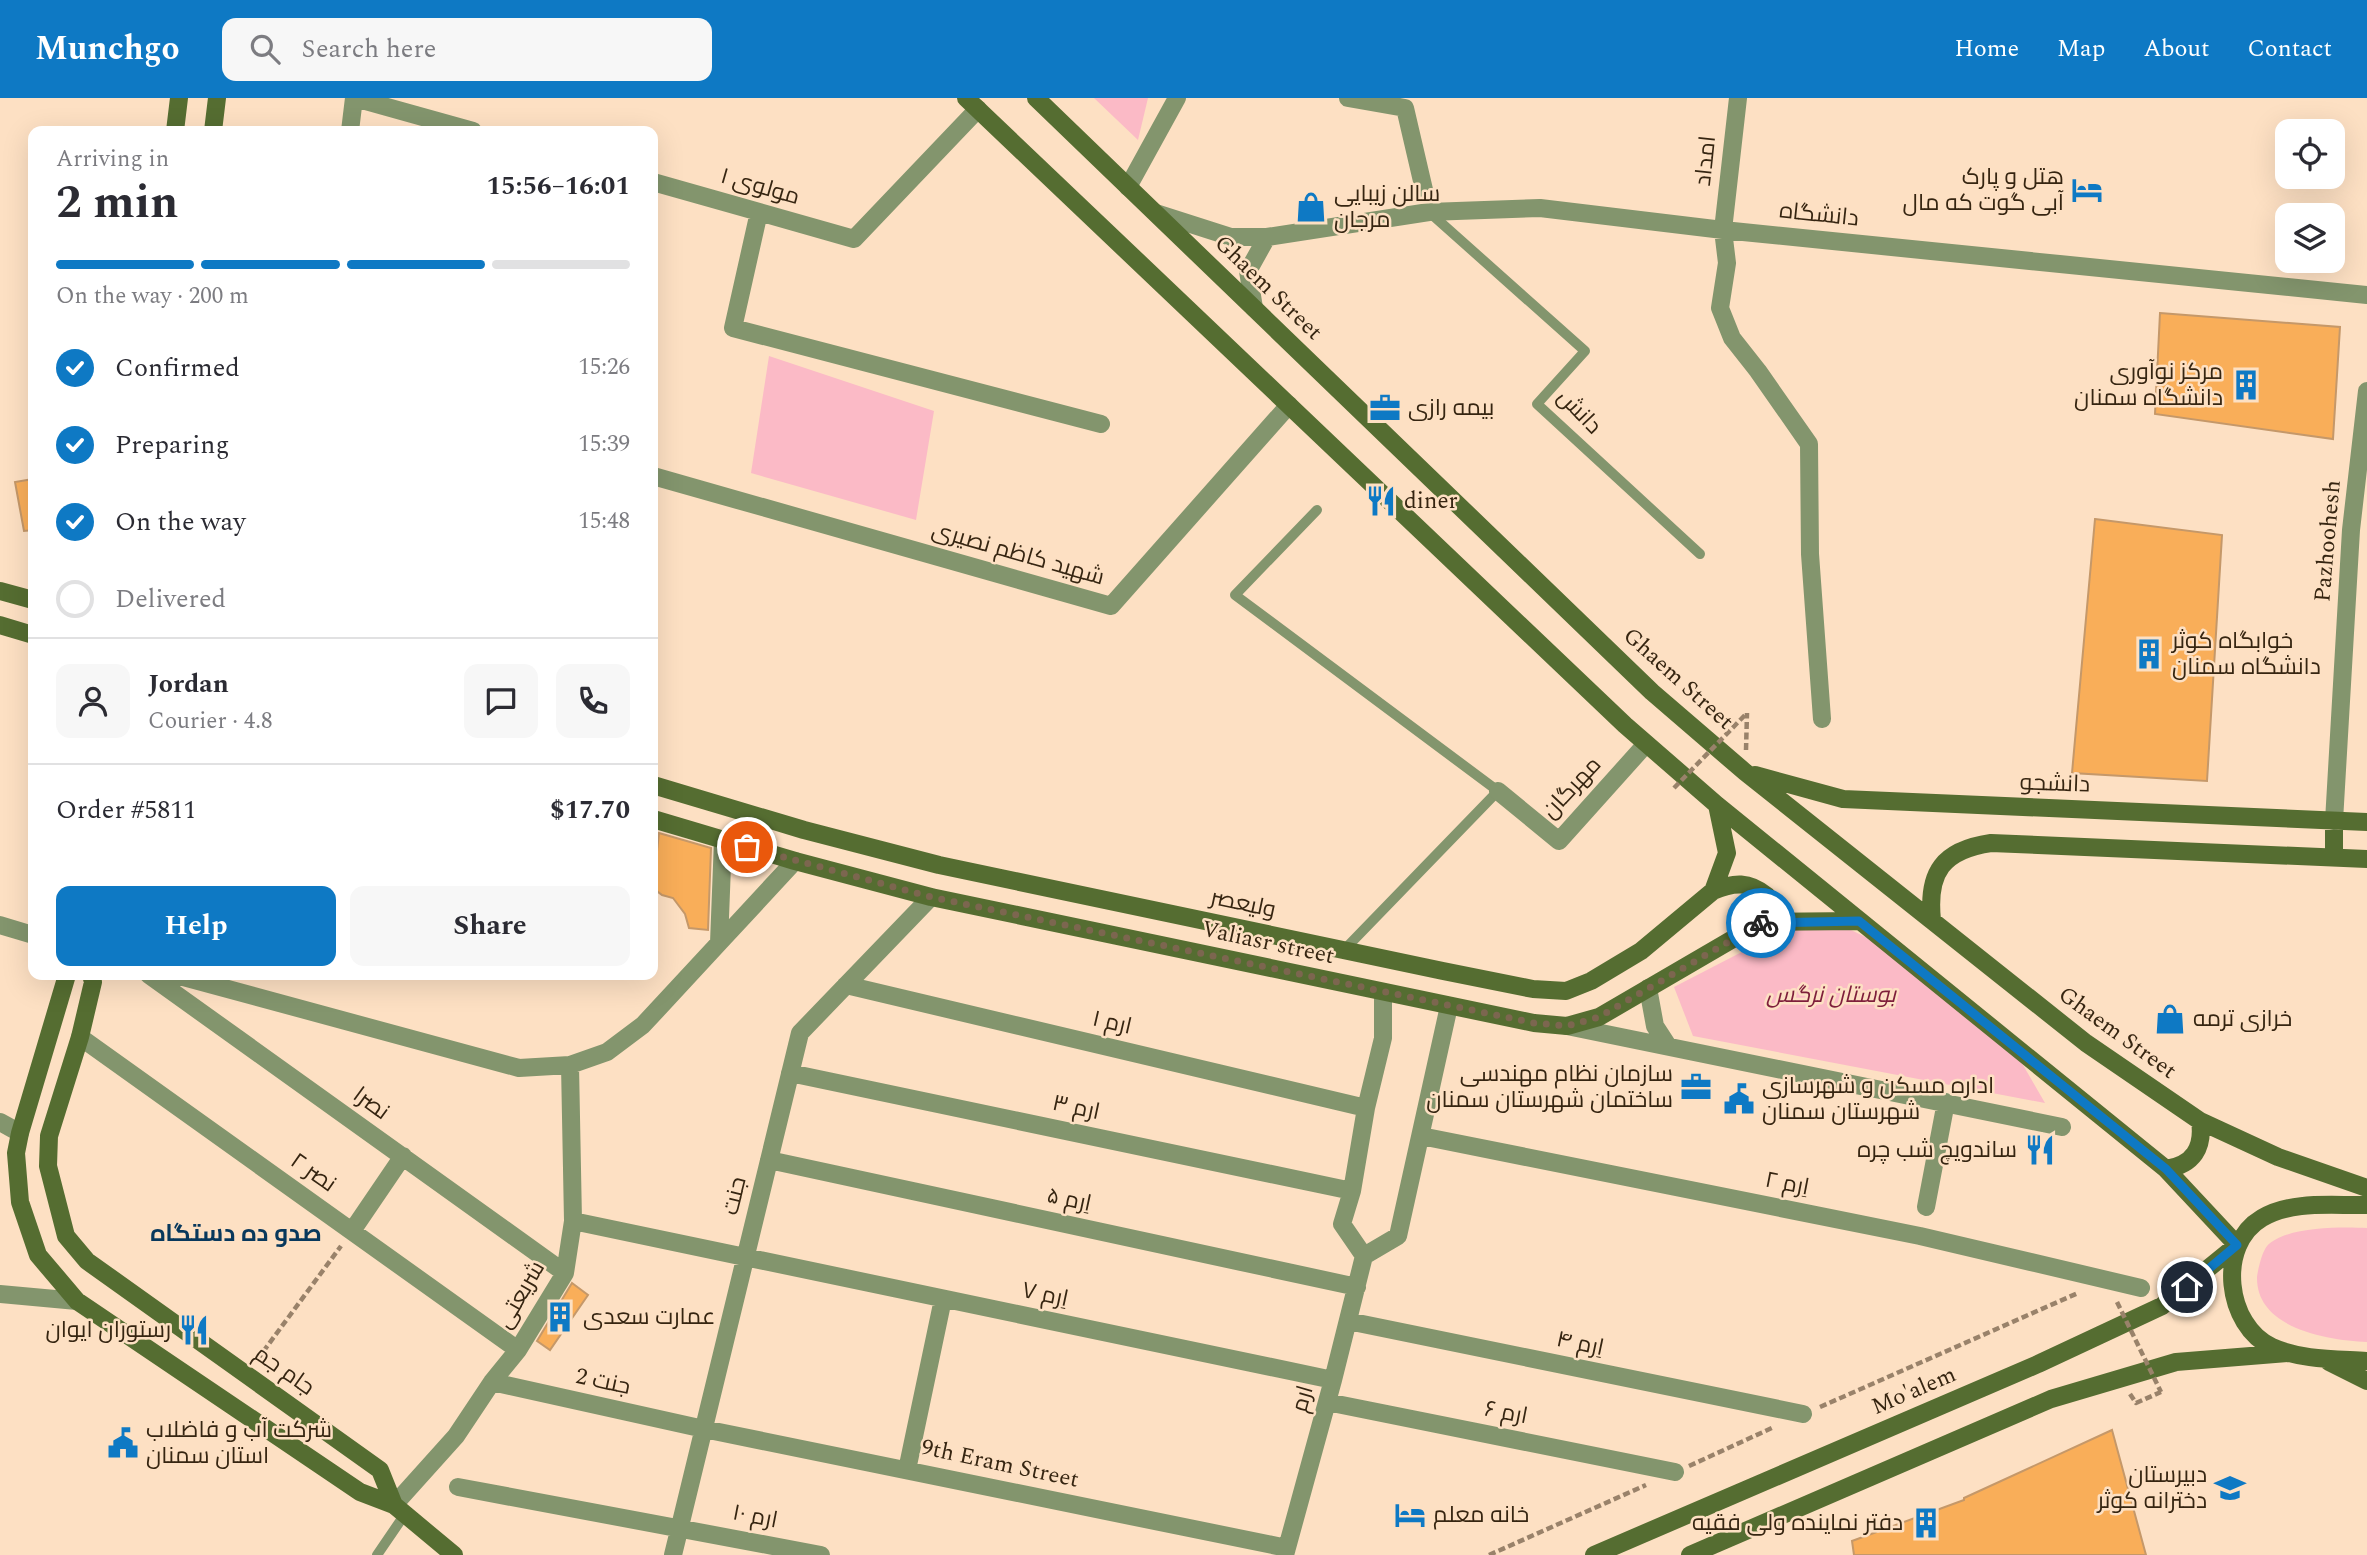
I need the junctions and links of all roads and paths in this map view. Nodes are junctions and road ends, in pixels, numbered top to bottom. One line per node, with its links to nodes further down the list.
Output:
1 (179, 98): 9 (main road)
2 (217, 98): 10 (main road)
3 (355, 98): 11 (street); 12 (street)
4 (1036, 98): 14 (main road, Ghaem Street)
5 (1177, 98): 14 (street)
6 (1348, 98): 15 (street)
7 (1738, 98): 19 (street, امداد)
8 (972, 103): 16 (street, مولوی ۱); 24 (main road)
9 (176, 126)
10 (214, 126)
11 (351, 126)
12 (455, 126)
13 (658, 183): 16 (street, مولوی ۱)
14 (1128, 187): 18 (main road, Ghaem Street)
15 (1425, 194)
16 (759, 212): 25 (street)
17 (1429, 212): 19 (street, دانشگاه); 20 (street, دانشگاه); 29 (lane, دانش)
18 (1156, 214): 20 (street, دانشگاه); 22 (main road, Ghaem Street)
19 (1723, 230): 21 (street, دانشگاه); 34 (street, امداد)
20 (1267, 237): 22 (street)
21 (2367, 295)
22 (1254, 308): 36 (main road, Ghaem Street)
23 (2367, 391): 28 (street, Pazhoohesh)
24 (1289, 405): 26 (street, شهید کاظم نصیری); 35 (main road)
25 (1101, 424)
26 (658, 477)
27 (1317, 510): 39 (lane)
28 (2359, 531): 43 (street, Pazhoohesh)
29 (1700, 554)
30 (0, 591): 31 (main road)
31 (28, 599)
32 (0, 625): 33 (main road)
33 (28, 633)
34 (1822, 719)
35 (1646, 744): 39 (street, مهرگان); 40 (main road)
36 (1745, 772): 38 (path, bridge); 43 (main road, دانشجو); 52 (main road, Ghaem Street)
37 (658, 786): 41 (main road, ولیعصر)
38 (1674, 788)
39 (1498, 791): 58 (lane)
40 (1717, 805): 50 (main road, ولیعصر); 53 (main road)
41 (731, 808): 45 (main road, ولیعصر); 46 (main road)
42 (658, 820): 46 (main road, Valiasr street)
43 (2334, 821): 44 (main road, دانشجو); 47 (main road)
44 (2367, 822)
45 (804, 830): 49 (main road); 58 (main road, ولیعصر)
46 (723, 840): 49 (main road, Valiasr street); 57 (street)
47 (2334, 857): 48 (main road); 52 (main road)
48 (2367, 859)
49 (795, 861): 51 (main road, Valiasr street); 57 (street)
50 (1713, 891): 54 (main road); 58 (main road, ولیعصر)
51 (931, 897): 63 (street, جنت); 65 (main road, Valiasr street)
52 (1932, 920): 74 (main road, Ghaem Street)
53 (1859, 921): 54 (main road, Valiasr street); 81 (main road)
54 (1762, 922): 64 (main road, Valiasr street)
55 (0, 925): 56 (street)
56 (28, 933)
57 (719, 943): 70 (street)
58 (1344, 950)
59 (66, 980): 77 (main road)
60 (92, 980): 68 (main road, جام جم)
61 (156, 980): 79 (street, نصرا)
62 (194, 980): 70 (street)
63 (846, 985): 71 (street, جنت); 73 (street, ارم ۱)
64 (1648, 988): 67 (main road, Valiasr street); 69 (street)
65 (1383, 992): 66 (main road, Valiasr street); 73 (street)
66 (1449, 1006): 67 (main road, Valiasr street); 78 (street)
67 (1567, 1026): 69 (street)
68 (80, 1037): 87 (street, نصر ۲); 103 (main road, جام جم)
69 (1668, 1046): 72 (street)
70 (570, 1065): 86 (street, شریعتی)
71 (790, 1073): 80 (street, جنت); 83 (street, ارم ۳)
72 (1946, 1101): 76 (street); 85 (street)
73 (1366, 1108): 83 (street)
74 (2200, 1121): 81 (main road); 82 (main road, Ghaem Street)
75 (0, 1122): 77 (street)
76 (2062, 1127)
77 (20, 1133): 96 (main road)
78 (1421, 1136): 89 (street); 93 (street, اِرم ۲)
79 (402, 1156): 87 (street); 91 (street, نصرا)
80 (769, 1160): 90 (street, جنت); 92 (street, اِرم ۵)
81 (2166, 1169): 88 (main road)
82 (2367, 1188)
83 (1352, 1191): 89 (street)
84 (2367, 1205): 88 (main road, Mo'alem)
85 (1926, 1207)
86 (573, 1221): 90 (street, اِرم ۷); 91 (street, شریعتی)
87 (352, 1231): 99 (street, نصر ۲); 103 (path)
88 (2237, 1245): 100 (main road); 121 (main road, Mo'alem)
89 (1364, 1256): 92 (street, ارم)
90 (746, 1258): 95 (street, اِرم ۷); 110 (street, جنت)
91 (565, 1273): 99 (street, شریعتی)
92 (1357, 1287): 98 (street, ارم)
93 (2141, 1288)
94 (0, 1294): 96 (street)
95 (943, 1299): 104 (street, اِرم ۷); 111 (street)
96 (77, 1301): 114 (main road)
97 (2117, 1302): 108 (path, bridge)
98 (1348, 1321): 104 (street, ارم); 109 (street, اِرم ۴)
99 (518, 1350): 106 (street, شریعتی)
100 (2288, 1353): 101 (main road); 122 (main road)
101 (2322, 1359): 102 (main road); 105 (main road)
102 (2367, 1361)
103 (246, 1374): 114 (main road, جام جم)
104 (1334, 1380): 107 (street, ارم)
105 (2367, 1381)
106 (492, 1382): 110 (street, جنت 2); 114 (street, شریعتی)
107 (1327, 1402): 112 (street, ارم ۶); 116 (street, ارم)
108 (2136, 1404)
109 (1802, 1414)
110 (704, 1429): 111 (street, 9th Eram Street); 115 (street, جنت)
111 (907, 1470): 116 (street, 9th Eram Street)
112 (1675, 1472)
113 (458, 1488): 115 (street, ارم ۱۰)
114 (399, 1509): 117 (lane); 118 (main road)
115 (680, 1528): 119 (street, جنت); 120 (street, ارم ۱۰)
116 (1286, 1552)
117 (377, 1555)
118 (454, 1555)
119 (673, 1555)
120 (821, 1555)
121 (1594, 1555)
122 (1690, 1555)

